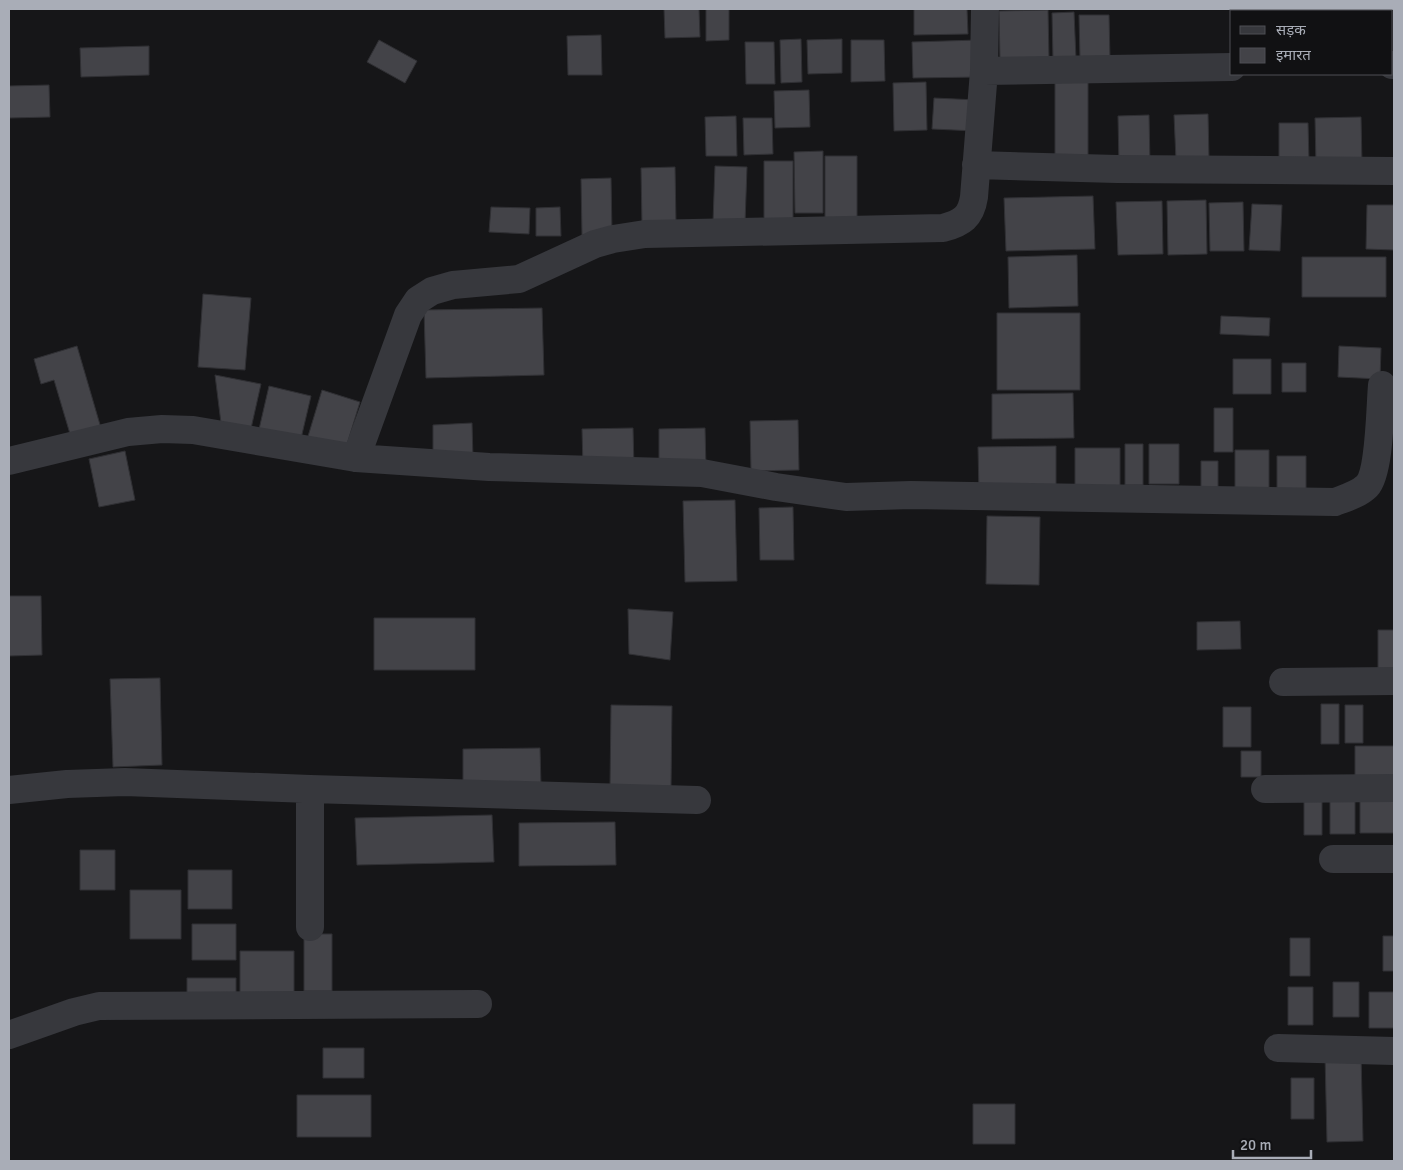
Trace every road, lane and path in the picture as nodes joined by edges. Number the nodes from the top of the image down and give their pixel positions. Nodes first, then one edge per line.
1 (985, 9) edge
2 (1230, 67) edge
3 (984, 71) junction
4 (976, 165) junction
5 (1394, 171) edge
6 (1382, 385) dead end
7 (356, 458) junction
8 (9, 462) edge
9 (1394, 681) edge
10 (1284, 682) dead end
11 (1394, 788) edge
12 (310, 789) junction
13 (1265, 789) dead end
14 (9, 790) edge
15 (697, 800) dead end
16 (1394, 858) edge
17 (1333, 859) dead end
18 (310, 927) dead end
19 (478, 1004) dead end
20 (9, 1035) edge
21 (1278, 1048) dead end
22 (1394, 1051) edge

1 - 3 street
2 - 3 street
3 - 4 street
4 - 5 street
4 - 7 street
6 - 7 street
7 - 8 street
9 - 10 street
11 - 13 street
12 - 14 street
12 - 15 street
12 - 18 street
16 - 17 street
19 - 20 street
21 - 22 street

